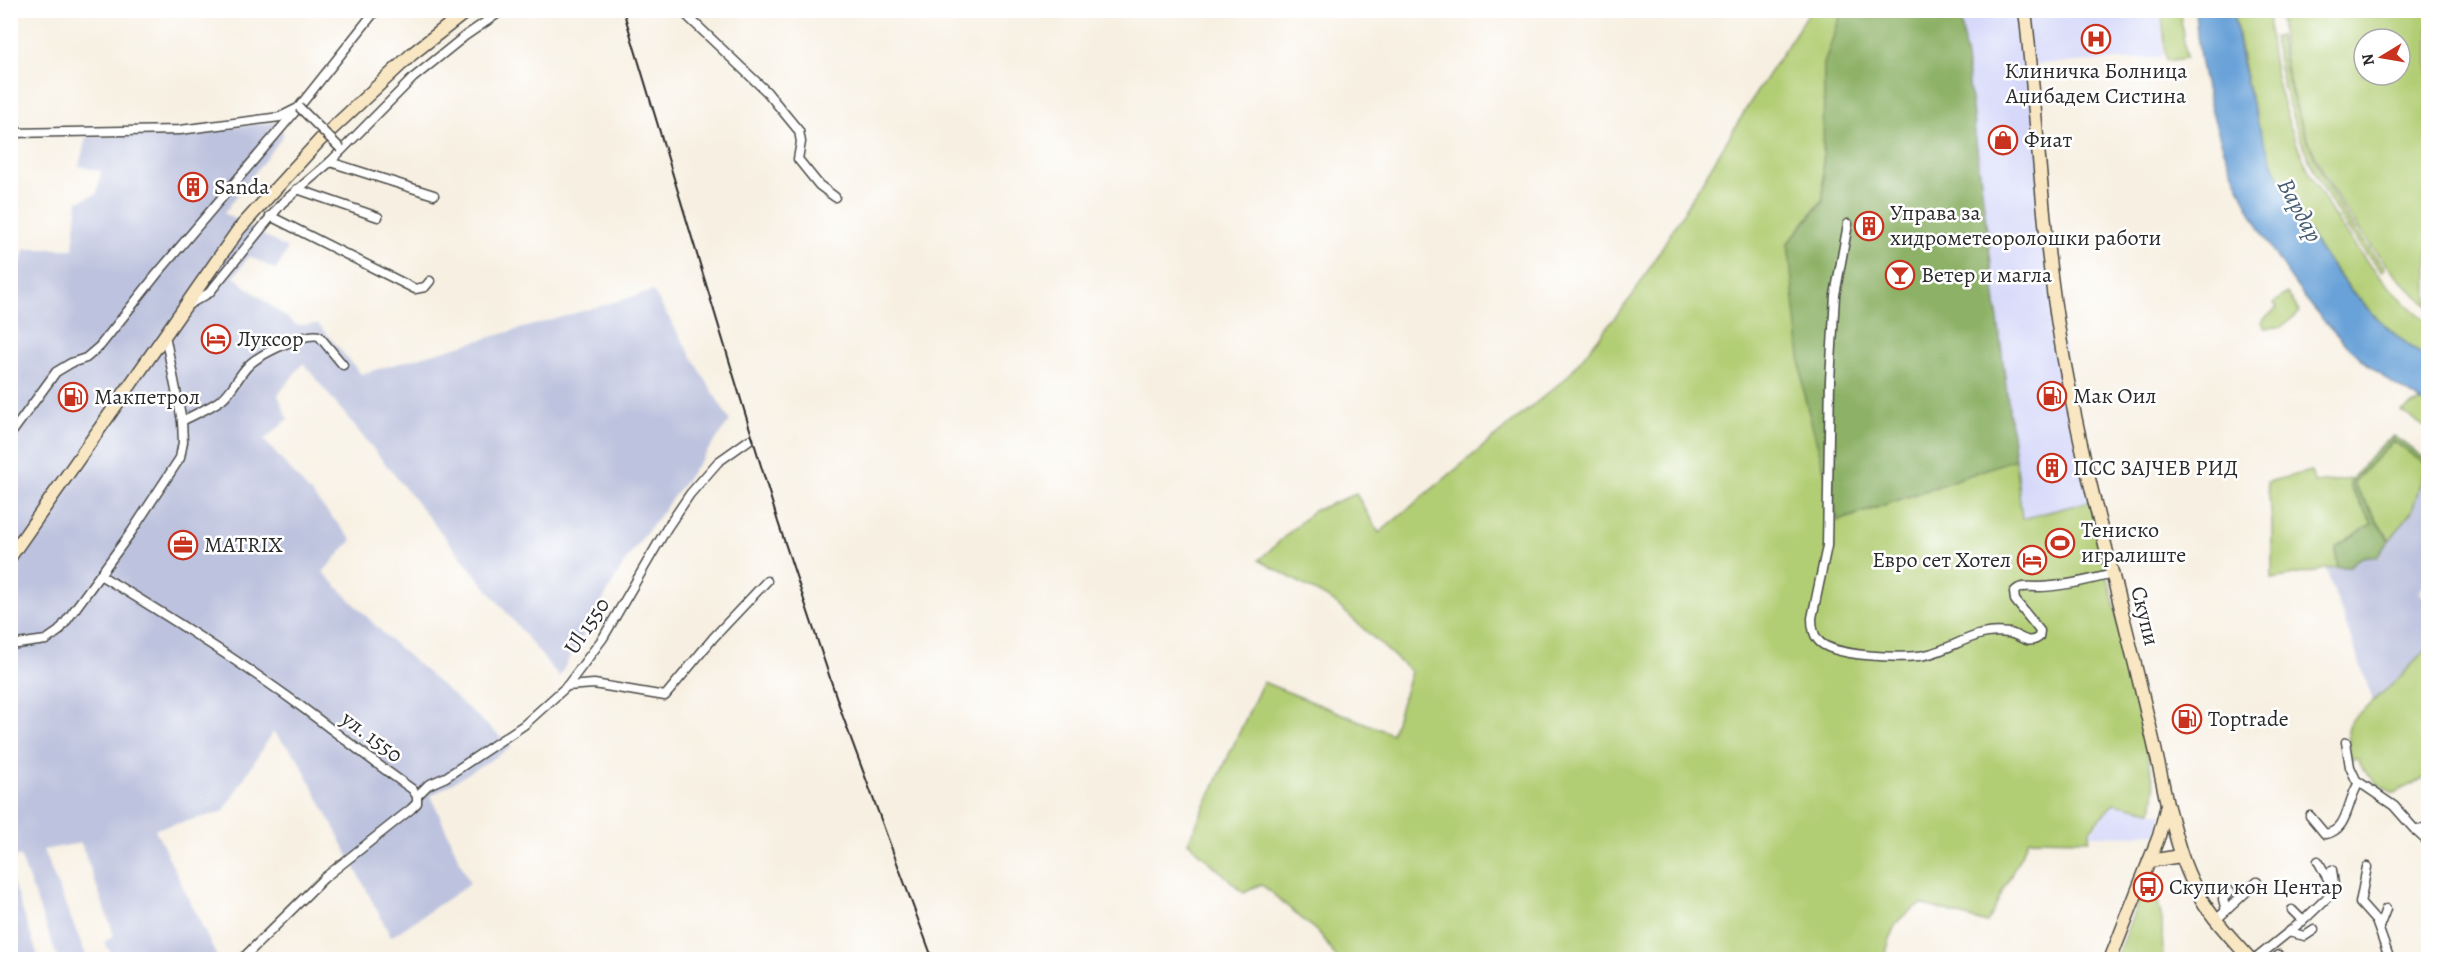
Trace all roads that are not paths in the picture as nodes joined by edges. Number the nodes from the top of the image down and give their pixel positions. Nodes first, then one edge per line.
1 (376, 10) edge
2 (468, 10) edge
3 (502, 10) edge
4 (681, 10) edge
5 (2025, 10) edge
6 (299, 108) junction
7 (10, 133) edge
8 (341, 149) junction
9 (330, 162) junction
10 (297, 189) junction
11 (434, 195) dead end
12 (835, 197) dead end
13 (270, 216) junction
14 (378, 217) dead end
15 (1848, 224) dead end
16 (430, 281) dead end
17 (185, 306) junction
18 (165, 335) junction
19 (343, 365) dead end
20 (182, 422) junction
21 (12, 429) edge
22 (749, 440) dead end
23 (10, 557) edge
24 (2113, 574) junction
25 (100, 575) junction
26 (767, 581) dead end
27 (10, 645) edge
28 (567, 686) junction
29 (2346, 742) dead end
30 (2359, 783) junction
31 (417, 796) junction
32 (2167, 804) junction
33 (2310, 816) dead end
34 (2428, 826) edge
35 (2416, 831) junction
36 (2428, 842) edge
37 (2181, 856) junction
38 (2149, 861) junction
39 (2318, 861) dead end
40 (2367, 867) dead end
41 (2257, 882) dead end
42 (2230, 891) dead end
43 (2386, 909) dead end
44 (2292, 910) dead end
45 (2226, 911) junction
46 (2216, 920) junction
47 (2303, 921) junction
48 (2379, 927) junction
49 (2314, 930) dead end
50 (2288, 932) junction
51 (241, 960) edge
52 (2110, 960) edge
53 (2253, 960) edge
54 (2390, 960) edge

1 - 6 street
2 - 17 street
3 - 8 street
4 - 12 street
5 - 24 street, Скупи
6 - 7 street
6 - 8 street, bridge
6 - 21 street
8 - 9 street
9 - 10 street
9 - 11 street
10 - 13 street
10 - 14 street
13 - 16 street
13 - 17 street
15 - 24 street
17 - 18 street
18 - 20 street
18 - 23 street
19 - 20 street
20 - 25 street
22 - 28 street, Ul 1550
24 - 32 street, Скупи
25 - 27 street
25 - 31 street, ул. 1550
26 - 28 street
28 - 31 street, Ul 1550
29 - 30 street
30 - 33 street
30 - 35 street
31 - 51 street
32 - 37 street, Скупи
32 - 38 street
34 - 35 street
35 - 36 street
37 - 38 street
37 - 46 street, Скупи
38 - 52 street
39 - 47 street
40 - 48 street
41 - 45 street
42 - 45 street
43 - 48 street
44 - 47 street
45 - 46 street
46 - 53 street, Скупи
47 - 50 street
48 - 54 street
49 - 50 street
50 - 53 street

